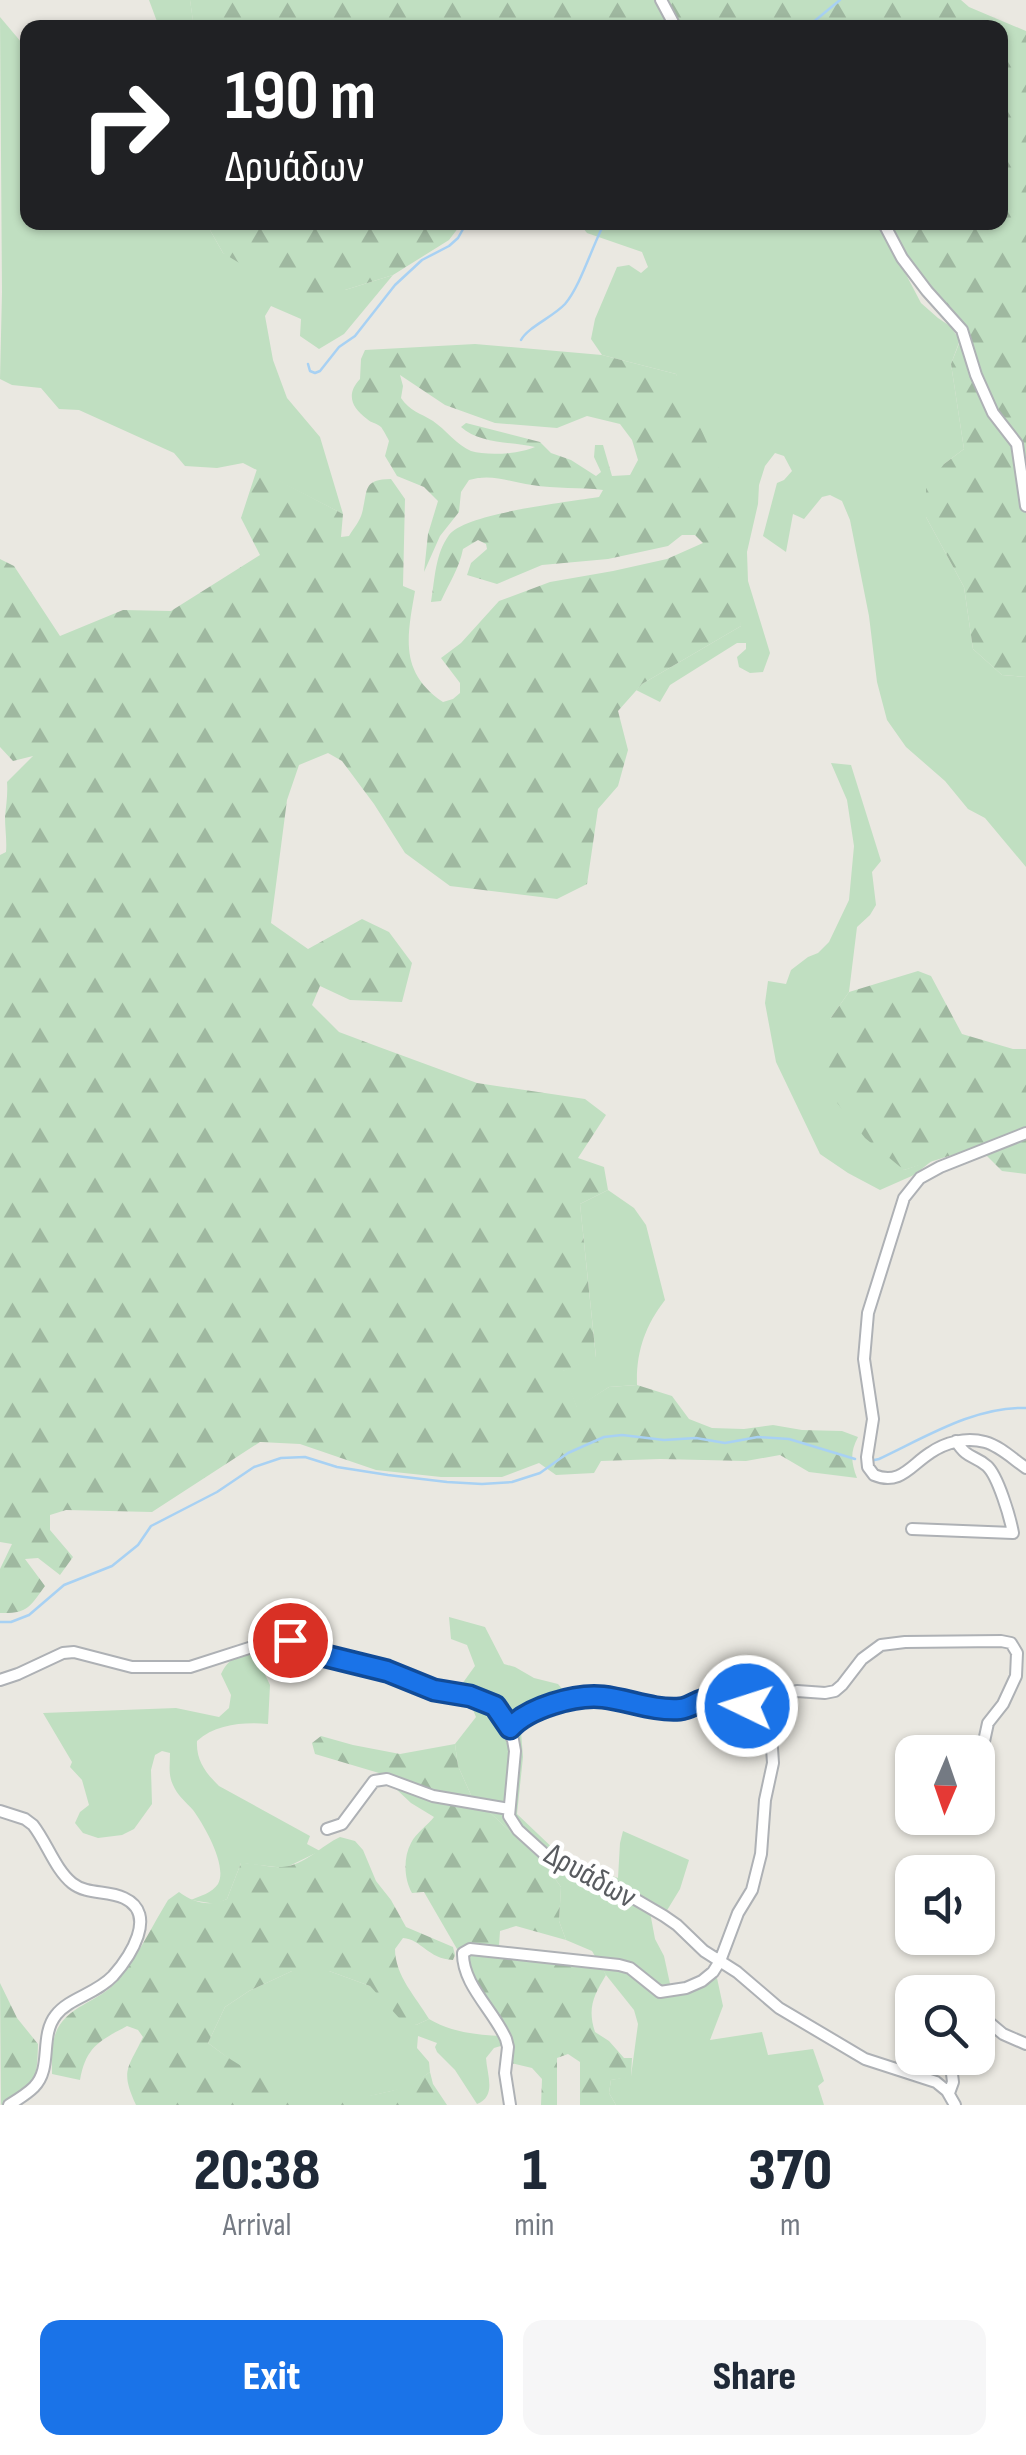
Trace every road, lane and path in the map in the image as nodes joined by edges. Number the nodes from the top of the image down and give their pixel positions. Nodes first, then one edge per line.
1 (888, 230) edge
2 (1026, 506) edge
3 (1026, 1133) edge
4 (956, 1441) junction
5 (1026, 1468) edge
6 (912, 1528) dead end
7 (0, 1680) edge
8 (782, 1696) junction
9 (510, 1728) junction
10 (986, 1735) edge
11 (509, 1809) junction
12 (0, 1811) edge
13 (327, 1829) dead end
14 (720, 1962) junction
15 (995, 2027) edge
16 (1026, 2044) edge
17 (952, 2075) edge
18 (949, 2094) junction
19 (8, 2105) edge
20 (510, 2105) edge
21 (955, 2105) edge

1 - 2 street
3 - 4 street
4 - 5 street
4 - 6 street
7 - 9 street
8 - 9 street
8 - 10 street
8 - 14 street
9 - 11 street
11 - 13 street
11 - 14 street, Δρυάδων
12 - 19 street
14 - 18 street, Δρυάδων
14 - 20 street
15 - 16 street
17 - 18 street
18 - 21 street

